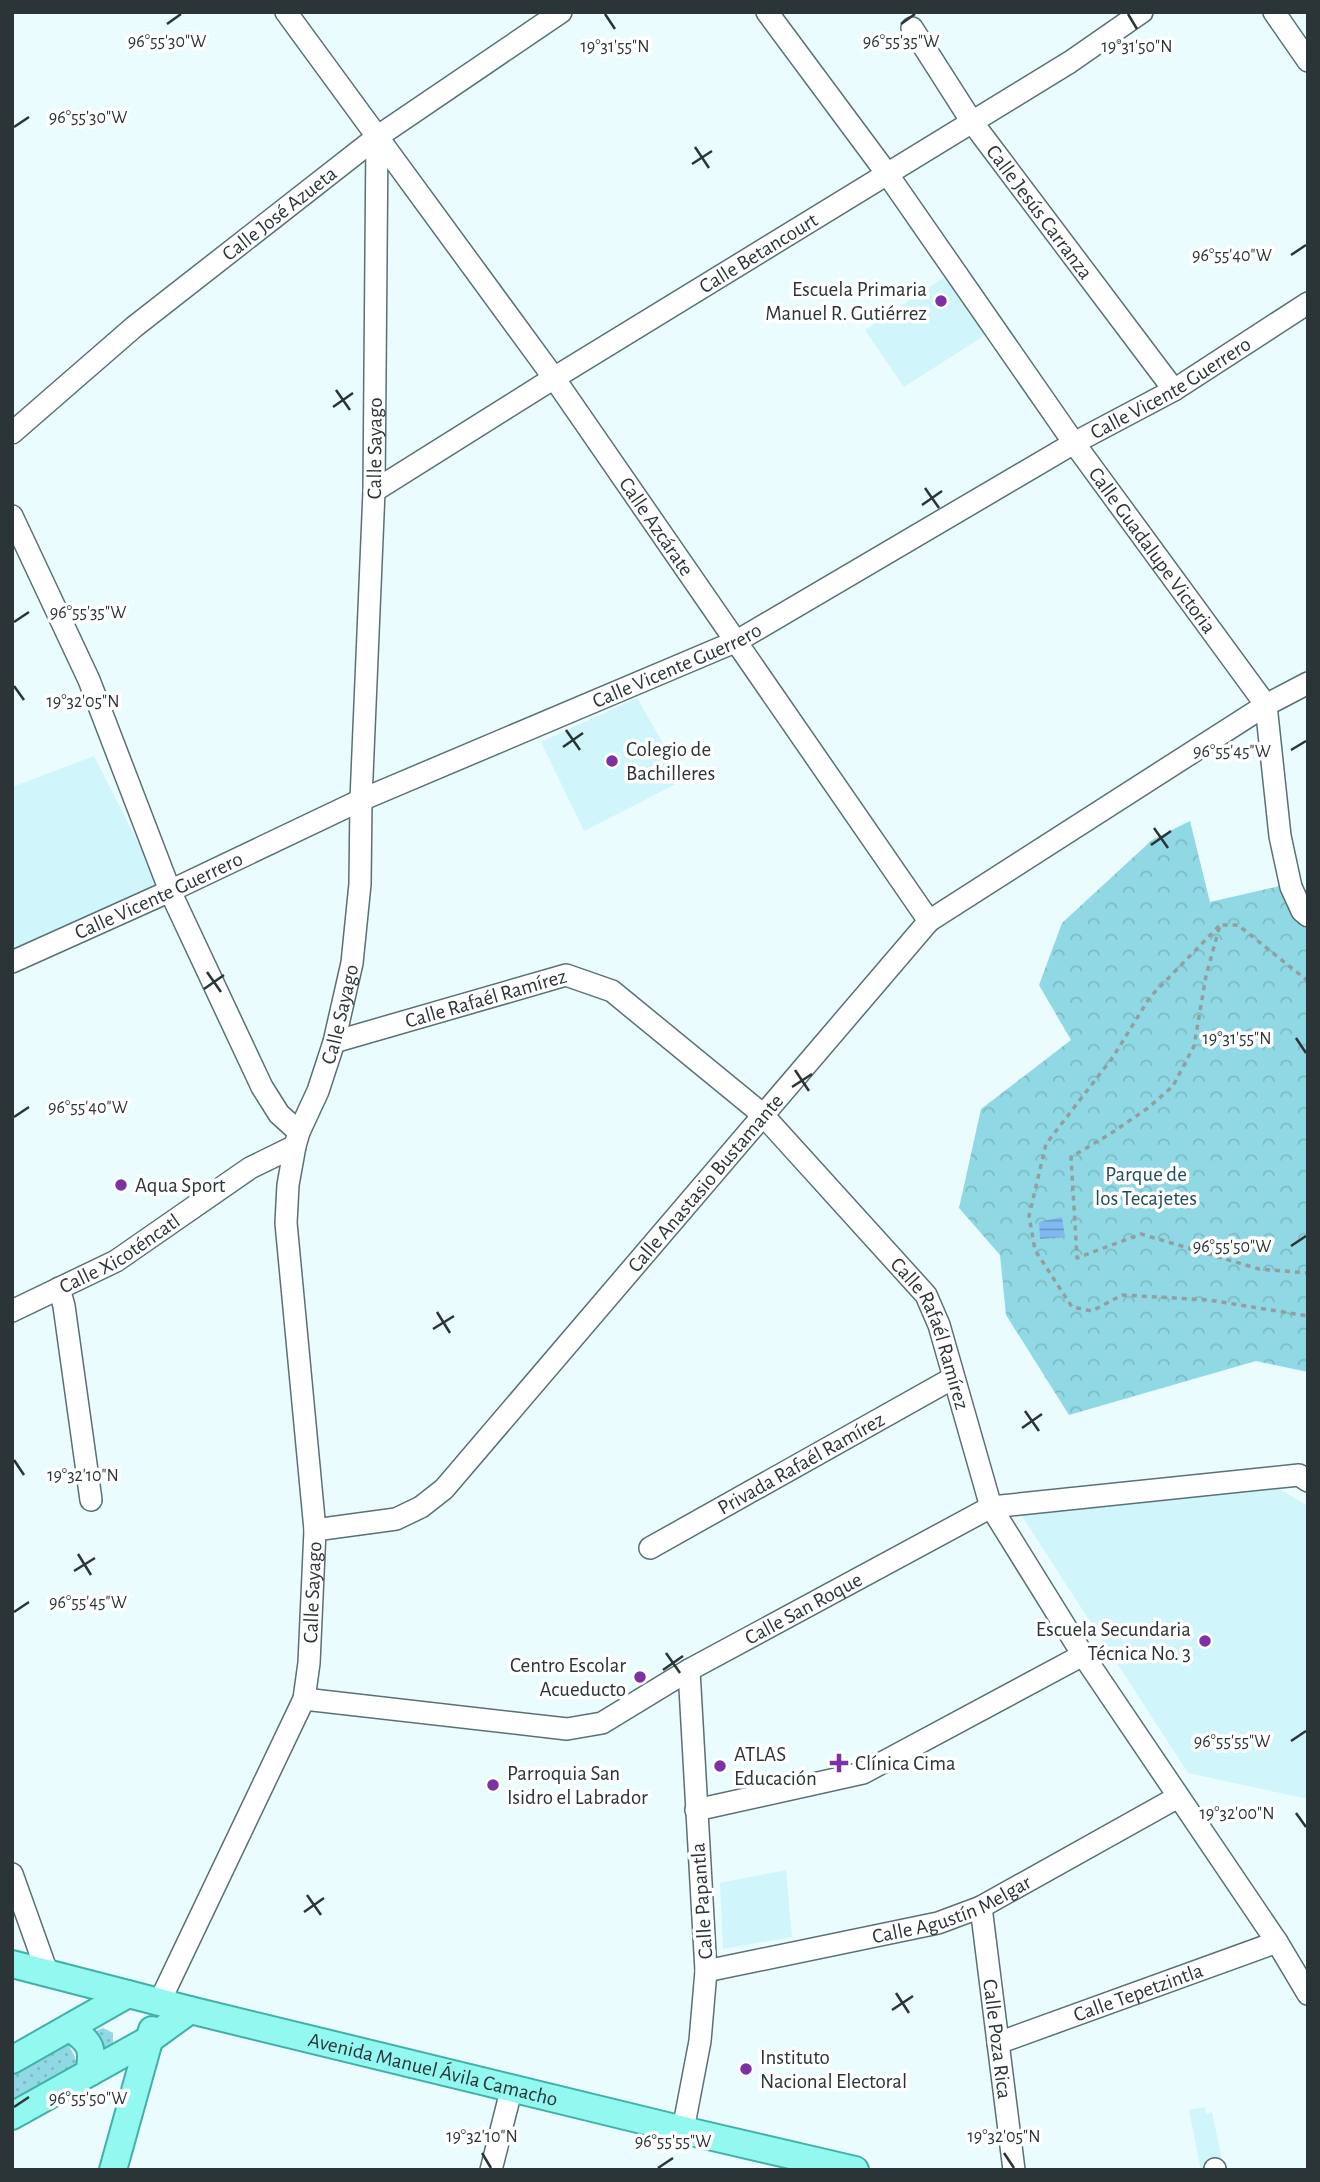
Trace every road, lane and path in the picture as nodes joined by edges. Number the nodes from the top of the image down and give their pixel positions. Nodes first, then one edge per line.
1 (286, 12) edge
2 (561, 12) edge
3 (767, 12) edge
4 (1142, 12) edge
5 (1274, 12) edge
6 (912, 28) dead end
7 (1308, 61) edge
8 (972, 122) junction
9 (377, 137) junction
10 (887, 174) junction
11 (1308, 303) edge
12 (554, 378) junction
13 (1174, 390) junction
14 (12, 433) edge
15 (1074, 443) junction
16 (374, 491) junction
17 (12, 516) edge
18 (737, 641) junction
19 (1308, 683) edge
20 (1266, 705) junction
21 (361, 800) junction
22 (170, 891) junction
23 (1308, 916) edge
24 (929, 921) junction
25 (1220, 925) junction
26 (12, 962) edge
27 (1308, 981) edge
28 (334, 1042) junction
29 (762, 1114) junction
30 (297, 1139) junction
31 (1308, 1273) edge
32 (58, 1288) junction
33 (12, 1311) edge
34 (1308, 1316) edge
35 (953, 1378) junction
36 (1308, 1481) edge
37 (91, 1500) dead end
38 (991, 1507) junction
39 (315, 1530) junction
40 (650, 1548) dead end
41 (1083, 1655) junction
42 (689, 1670) junction
43 (304, 1699) junction
44 (1178, 1797) junction
45 (696, 1810) junction
46 (12, 1874) edge
47 (981, 1907) junction
48 (1277, 1942) junction
49 (12, 1964) edge
50 (706, 1971) junction
51 (47, 1972) junction
52 (128, 1994) junction
53 (1308, 1994) edge
54 (159, 2003) junction
55 (190, 2010) junction
56 (70, 2028) junction
57 (150, 2039) junction
58 (998, 2043) junction
59 (12, 2060) edge
60 (89, 2073) junction
61 (512, 2087) junction
62 (12, 2116) edge
63 (683, 2130) junction
64 (113, 2170) edge
65 (491, 2170) edge
66 (855, 2170) edge
67 (1014, 2170) edge

1 - 9 street
2 - 9 street, Calle José Azueta
3 - 10 street, Calle Guadalupe Victoria
4 - 8 street, Calle Betancourt
5 - 7 street
6 - 8 street, Calle Jesús Carranza
8 - 10 street, Calle Betancourt
8 - 13 street, Calle Jesús Carranza
9 - 12 street, Calle Azcárate
9 - 14 street, Calle José Azueta
9 - 16 street, Calle Sayago
10 - 12 street, Calle Betancourt
10 - 15 street, Calle Guadalupe Victoria
11 - 13 street, Calle Vicente Guerrero
12 - 16 street, Calle Betancourt
12 - 18 street, Calle Azcárate
13 - 15 street, Calle Vicente Guerrero
15 - 18 street, Calle Vicente Guerrero
15 - 20 street, Calle Guadalupe Victoria
16 - 21 street, Calle Sayago
17 - 22 street
18 - 21 street, Calle Vicente Guerrero
18 - 24 street, Calle Azcárate
19 - 20 street, Calle Anastasio Bustamante
20 - 23 street, Calle Guadalupe Victoria
20 - 24 street, Calle Anastasio Bustamante
21 - 22 street, Calle Vicente Guerrero
21 - 28 street, Calle Sayago
22 - 26 street, Calle Vicente Guerrero
22 - 30 street
24 - 29 street, Calle Anastasio Bustamante
25 - 27 path
25 - 31 path
25 - 34 path
28 - 29 street, Calle Rafaél Ramírez
28 - 30 street, Calle Sayago
29 - 35 street, Calle Rafaél Ramírez
29 - 39 street, Calle Anastasio Bustamante
30 - 32 street, Calle Xicoténcatl
30 - 39 street, Calle Sayago
32 - 33 street, Calle Xicoténcatl
32 - 37 street
35 - 38 street, Calle Rafaél Ramírez
35 - 40 street, Privada Rafaél Ramírez
36 - 38 street, Calle San Roque
38 - 41 street, Calle Rafaél Ramírez
38 - 42 street, Calle San Roque
39 - 43 street, Calle Sayago
41 - 44 street, Calle Rafaél Ramírez
41 - 45 street
42 - 43 street, Calle San Roque
42 - 45 street, Calle Papantla
43 - 54 street, Calle Sayago
44 - 47 street, Calle Agustín Melgar
44 - 48 street, Calle Rafaél Ramírez
45 - 50 street, Calle Papantla
46 - 51 street
47 - 50 street, Calle Agustín Melgar
47 - 58 street, Calle Poza Rica
48 - 53 street, Calle Rafaél Ramírez
48 - 58 street, Calle Tepetzintla
49 - 51 main road, Avenida Manuel Ávila Camacho
50 - 63 street, Calle Papantla
51 - 52 main road, Avenida Manuel Ávila Camacho
52 - 54 main road, Avenida Manuel Ávila Camacho
52 - 56 main road
54 - 55 main road, Avenida Manuel Ávila Camacho
54 - 57 main road
55 - 57 main road
55 - 61 main road, Avenida Manuel Ávila Camacho
56 - 59 main road
56 - 60 main road
57 - 60 main road
57 - 64 main road
58 - 67 street, Calle Poza Rica
60 - 62 main road
61 - 63 main road, Avenida Manuel Ávila Camacho
61 - 65 street
63 - 66 main road, Avenida Manuel Ávila Camacho

